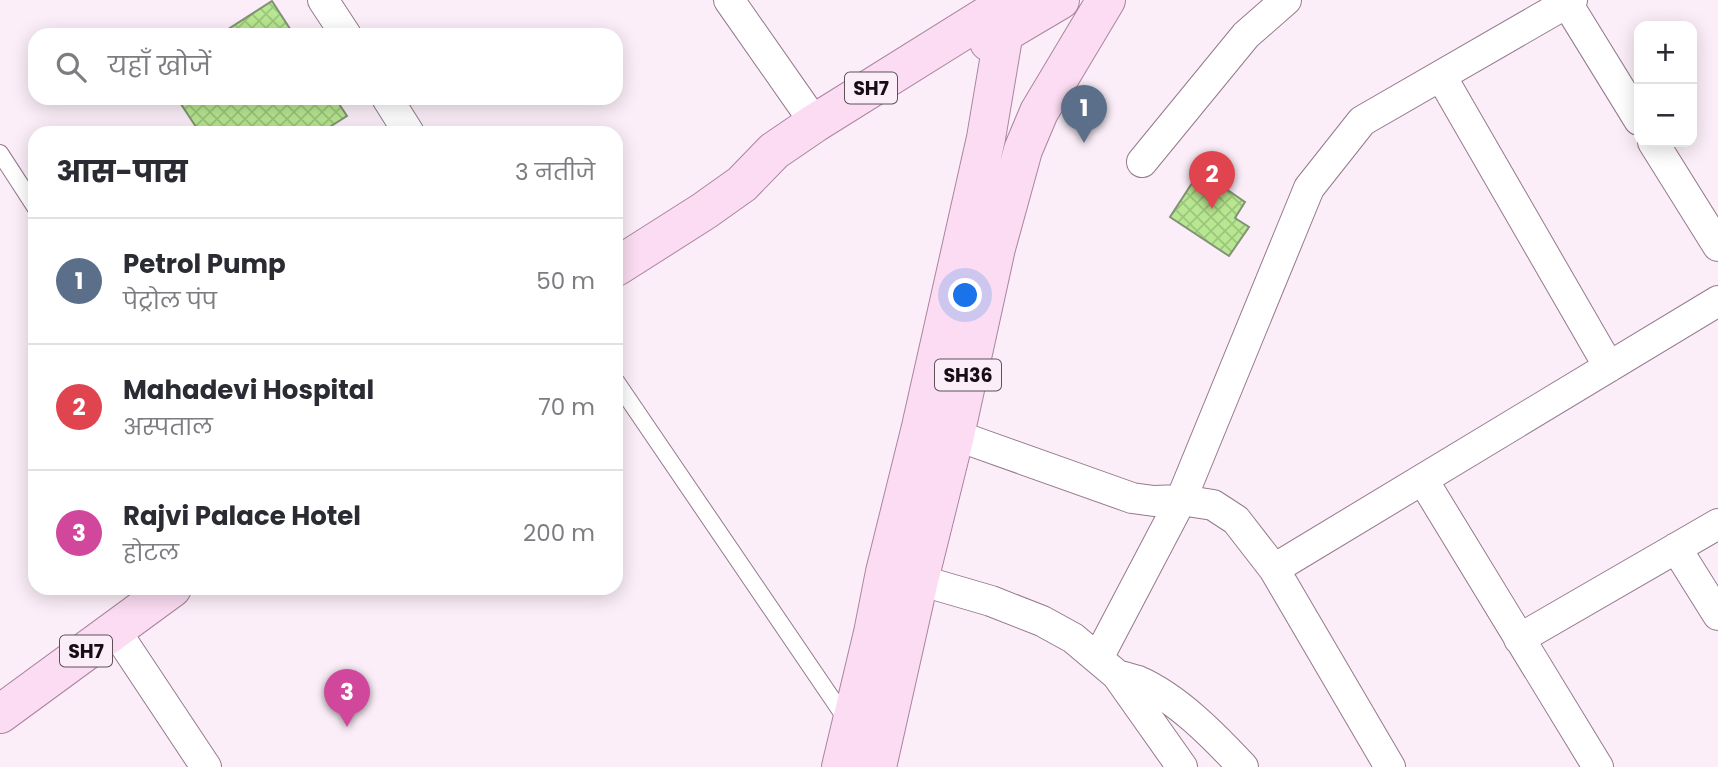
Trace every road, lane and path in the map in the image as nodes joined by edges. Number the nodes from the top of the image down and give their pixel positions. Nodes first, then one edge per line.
1 (323, 0) edge
2 (729, 0) edge
3 (1060, 0) edge
4 (1106, 0) edge
5 (1286, 0) edge
6 (1570, 2) edge
7 (1008, 11) edge
8 (341, 28) edge
9 (1441, 76) junction
10 (392, 105) edge
11 (1634, 111) edge
12 (815, 123) junction
13 (405, 126) edge
14 (1656, 147) edge
15 (0, 153) edge
16 (1142, 162) dead end
17 (742, 184) junction
18 (28, 196) edge
19 (1718, 246) edge
20 (623, 263) edge
21 (1718, 301) edge
22 (1609, 367) junction
23 (623, 391) edge
24 (938, 431) junction
25 (1423, 480) junction
26 (1181, 500) junction
27 (1718, 524) edge
28 (1676, 548) junction
29 (1274, 569) junction
30 (919, 580) junction
31 (162, 595) edge
32 (1718, 615) edge
33 (115, 630) junction
34 (1519, 639) junction
35 (1107, 667) junction
36 (0, 714) edge
37 (851, 727) junction
38 (206, 767) edge
39 (841, 767) edge
40 (877, 767) edge
41 (1182, 767) edge
42 (1242, 767) edge
43 (1390, 767) edge
44 (1598, 767) edge

1 - 8 street
2 - 12 street
3 - 7 main road
4 - 24 main road, SH36
5 - 16 street
6 - 9 street
6 - 11 street
7 - 12 main road, SH7
7 - 17 main road, SH7
7 - 24 main road, SH36
9 - 22 street
9 - 26 street
10 - 13 street
12 - 17 main road, SH7
14 - 19 street
15 - 18 lane
17 - 20 main road, SH7
21 - 22 street
22 - 25 street
23 - 37 lane
24 - 26 street
24 - 30 main road, SH36
24 - 37 main road, SH36
25 - 29 street
25 - 34 street
26 - 29 street
26 - 35 street
27 - 28 street
28 - 32 street
28 - 34 street
29 - 43 street
30 - 35 street
30 - 40 main road, SH36
31 - 33 main road, SH7
33 - 36 main road, SH7
33 - 38 street
34 - 44 street
35 - 41 street
35 - 42 street
37 - 39 main road, SH36

